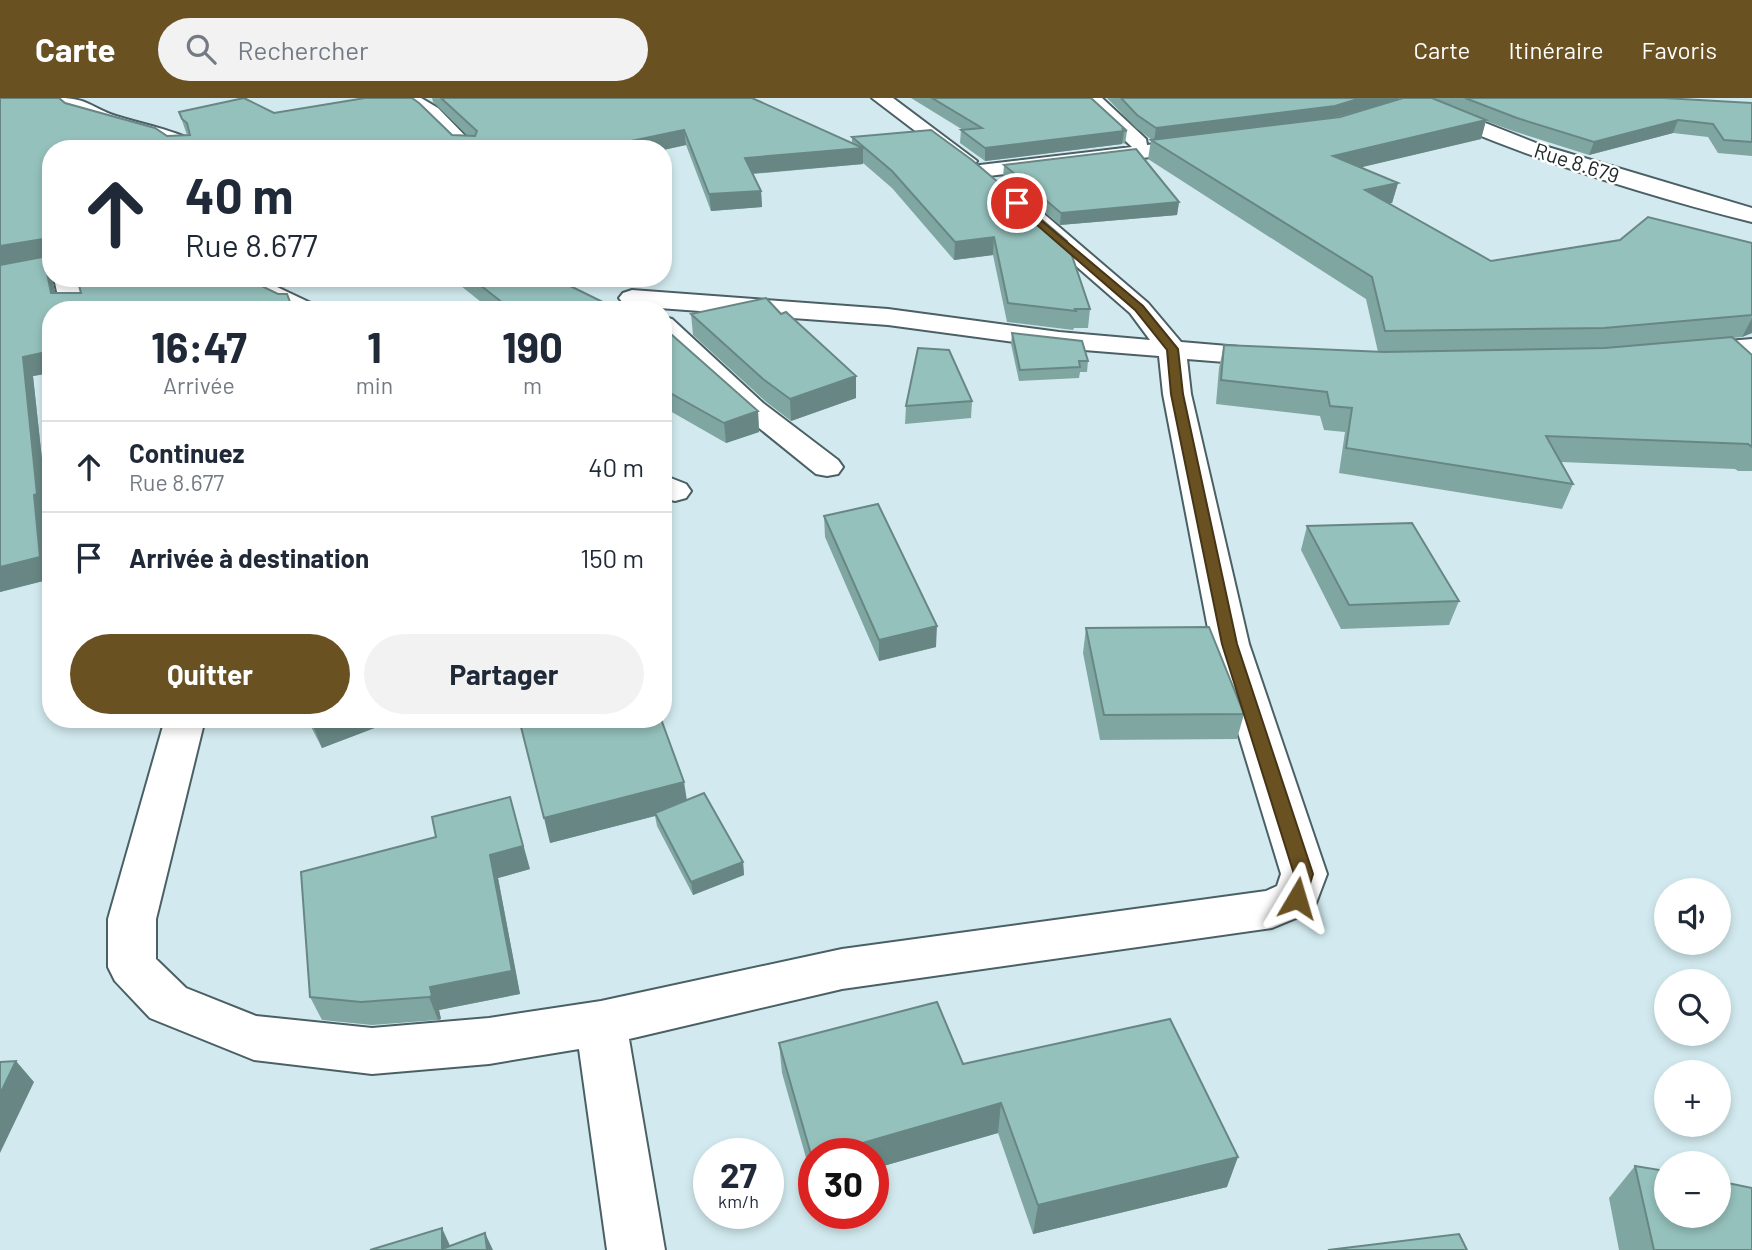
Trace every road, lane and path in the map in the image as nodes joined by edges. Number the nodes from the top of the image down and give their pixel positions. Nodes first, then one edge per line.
1 (69, 98) edge
2 (408, 98) edge
3 (881, 98) edge
4 (1089, 98) edge
5 (120, 100) dead end
6 (1405, 103) edge
7 (99, 116) junction
8 (178, 140) edge
9 (459, 140) edge
10 (1218, 143) edge
11 (1152, 152) junction
12 (980, 172) junction
13 (1752, 215) edge
14 (257, 287) edge
15 (621, 287) edge
16 (287, 301) edge
17 (636, 301) edge
18 (672, 306) edge
19 (672, 333) edge
20 (1752, 347) edge
21 (1172, 349) junction
22 (1660, 355) edge
23 (1306, 360) edge
24 (827, 467) dead end
25 (183, 728) edge
26 (601, 1023) junction
27 (636, 1250) edge

1 - 7 street
2 - 9 street
3 - 12 street
4 - 11 street
5 - 7 street
6 - 13 street, Rue 8.679
7 - 8 street
10 - 11 street
11 - 12 street
12 - 21 street
14 - 16 street
15 - 17 street
18 - 21 street
19 - 24 street
20 - 22 street
21 - 23 street
21 - 26 street
25 - 26 street
26 - 27 street

